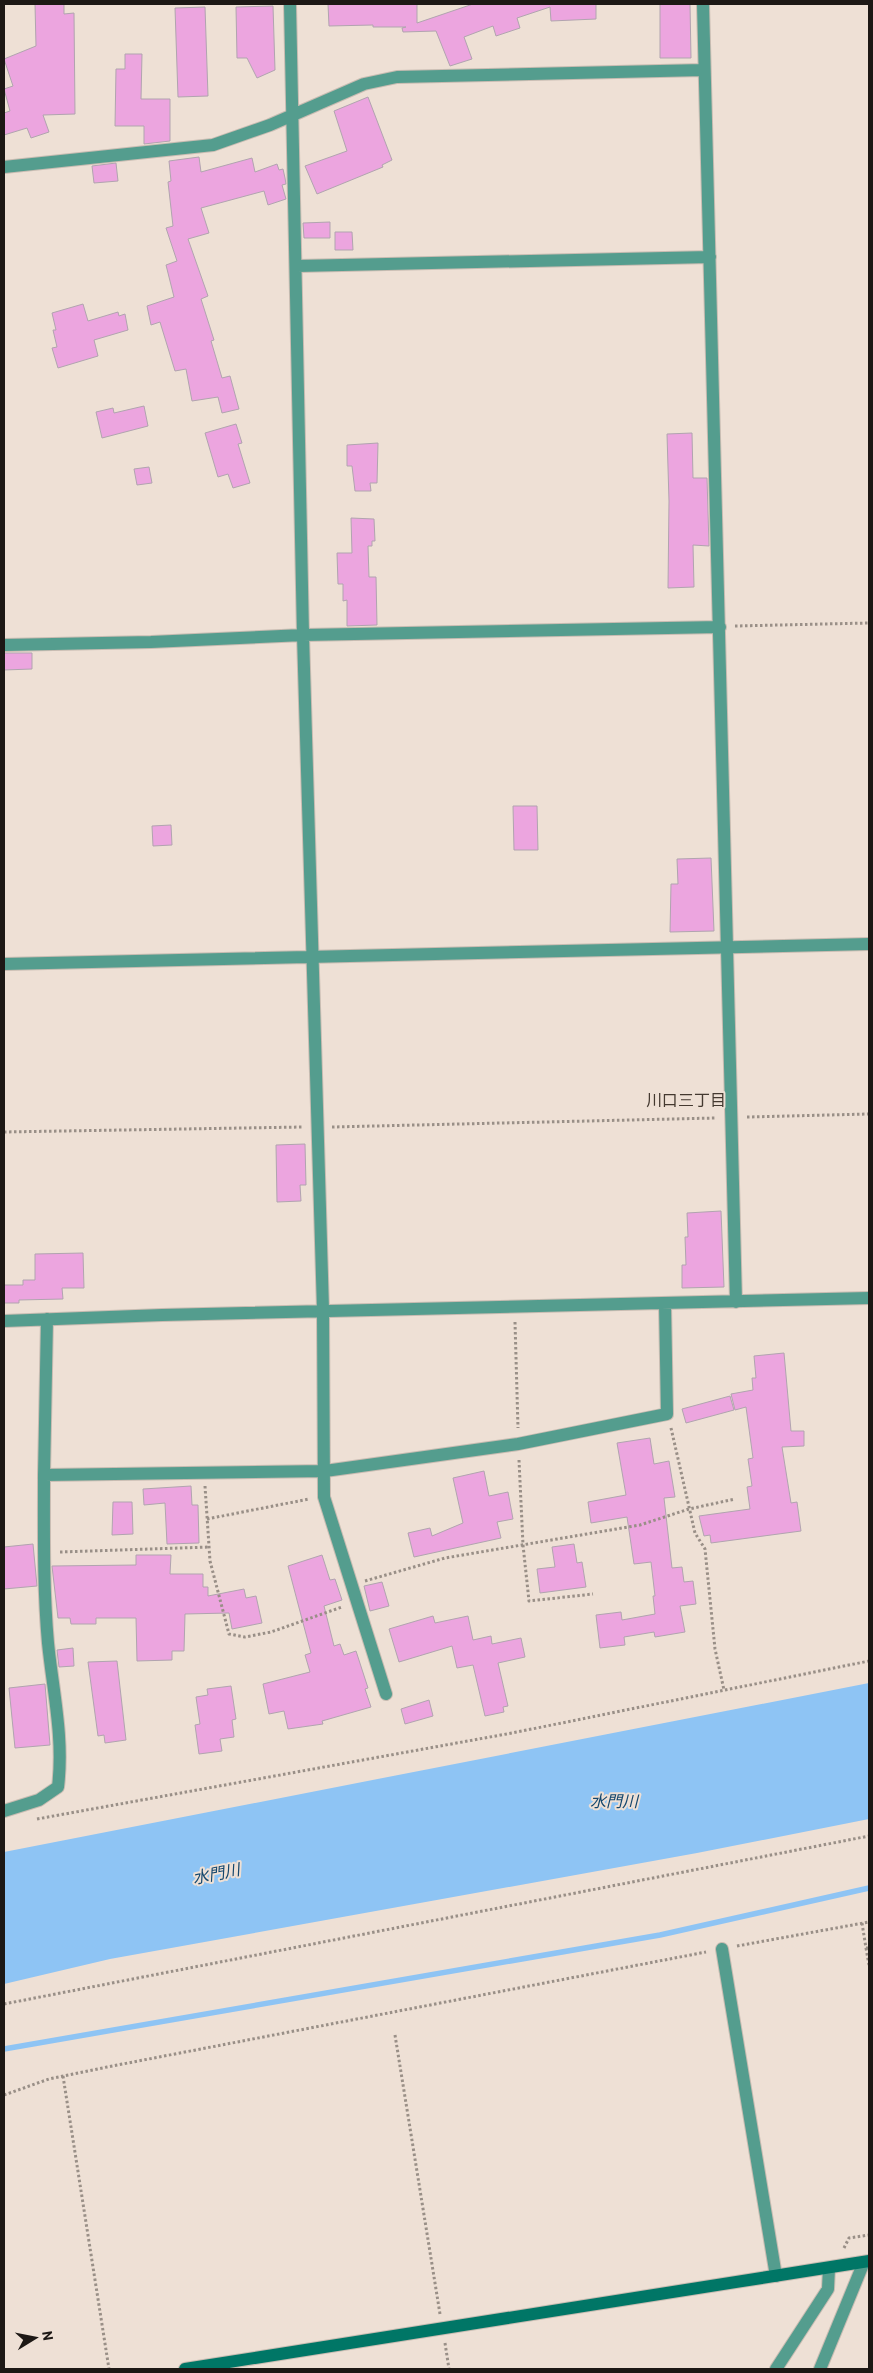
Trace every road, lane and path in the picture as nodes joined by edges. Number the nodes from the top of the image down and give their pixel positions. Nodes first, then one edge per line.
1 (290, 4) edge
2 (703, 4) edge
3 (704, 70) junction
4 (293, 114) junction
5 (4, 167) edge
6 (710, 257) junction
7 (296, 266) junction
8 (869, 623) edge
9 (720, 627) junction
10 (304, 636) junction
11 (4, 645) edge
12 (869, 944) edge
13 (727, 947) junction
14 (313, 959) junction
15 (4, 964) edge
16 (869, 1114) edge
17 (731, 1118) junction
18 (317, 1127) junction
19 (4, 1132) edge
20 (869, 1298) edge
21 (736, 1302) junction
22 (664, 1304) junction
23 (517, 1307) junction
24 (323, 1310) junction
25 (47, 1319) junction
26 (4, 1321) edge
27 (667, 1414) junction
28 (518, 1444) junction
29 (325, 1471) junction
30 (204, 1473) junction
31 (44, 1475) junction
32 (324, 1497) junction
33 (735, 1499) dead end
34 (689, 1510) junction
35 (207, 1519) junction
36 (523, 1545) junction
37 (209, 1547) junction
38 (44, 1553) junction
39 (351, 1585) junction
40 (593, 1594) dead end
41 (357, 1602) junction
42 (869, 1660) edge
43 (724, 1690) junction
44 (386, 1694) dead end
45 (4, 1811) edge
46 (28, 1819) dead end
47 (869, 1836) edge
48 (869, 1922) edge
49 (862, 1923) junction
50 (722, 1948) junction
51 (868, 1948) edge
52 (869, 1966) edge
53 (4, 2004) edge
54 (395, 2035) dead end
55 (63, 2076) junction
56 (4, 2095) edge
57 (869, 2234) edge
58 (867, 2262) edge
59 (835, 2267) junction
60 (776, 2276) junction
61 (443, 2330) junction
62 (109, 2369) edge
63 (185, 2369) edge
64 (449, 2369) edge
65 (776, 2369) edge
66 (820, 2369) edge

1 - 4 street
2 - 3 street
3 - 4 street
3 - 6 street
4 - 5 street
4 - 7 street
6 - 7 street
6 - 9 street
7 - 10 street
8 - 9 path
9 - 10 street
9 - 13 street
10 - 11 street
10 - 14 street
12 - 13 street
13 - 14 street
13 - 17 street
14 - 15 street
14 - 18 street
16 - 17 path
17 - 18 path
17 - 21 street
18 - 19 path
18 - 24 street
20 - 21 street
21 - 22 street
22 - 23 street
22 - 27 street
23 - 24 street
23 - 28 path
24 - 25 street
24 - 29 street
25 - 26 street
25 - 31 street
27 - 28 street
27 - 34 path
28 - 29 street
28 - 36 path
29 - 30 street
29 - 32 street
30 - 31 street
30 - 35 path
31 - 38 street
32 - 35 path
32 - 39 street
33 - 34 path
34 - 36 path
34 - 43 path
35 - 37 path
36 - 39 path
36 - 40 path
37 - 38 path
37 - 41 path
38 - 45 street
39 - 41 street
41 - 44 street
42 - 43 path
43 - 46 path
47 - 53 path
48 - 49 path
49 - 50 path
49 - 51 path
50 - 55 path
50 - 60 street
51 - 52 path
54 - 61 path
55 - 56 path
55 - 62 path
57 - 59 path
58 - 59 street
58 - 66 street
59 - 60 street
59 - 65 street
60 - 61 street
61 - 63 street
61 - 64 path

